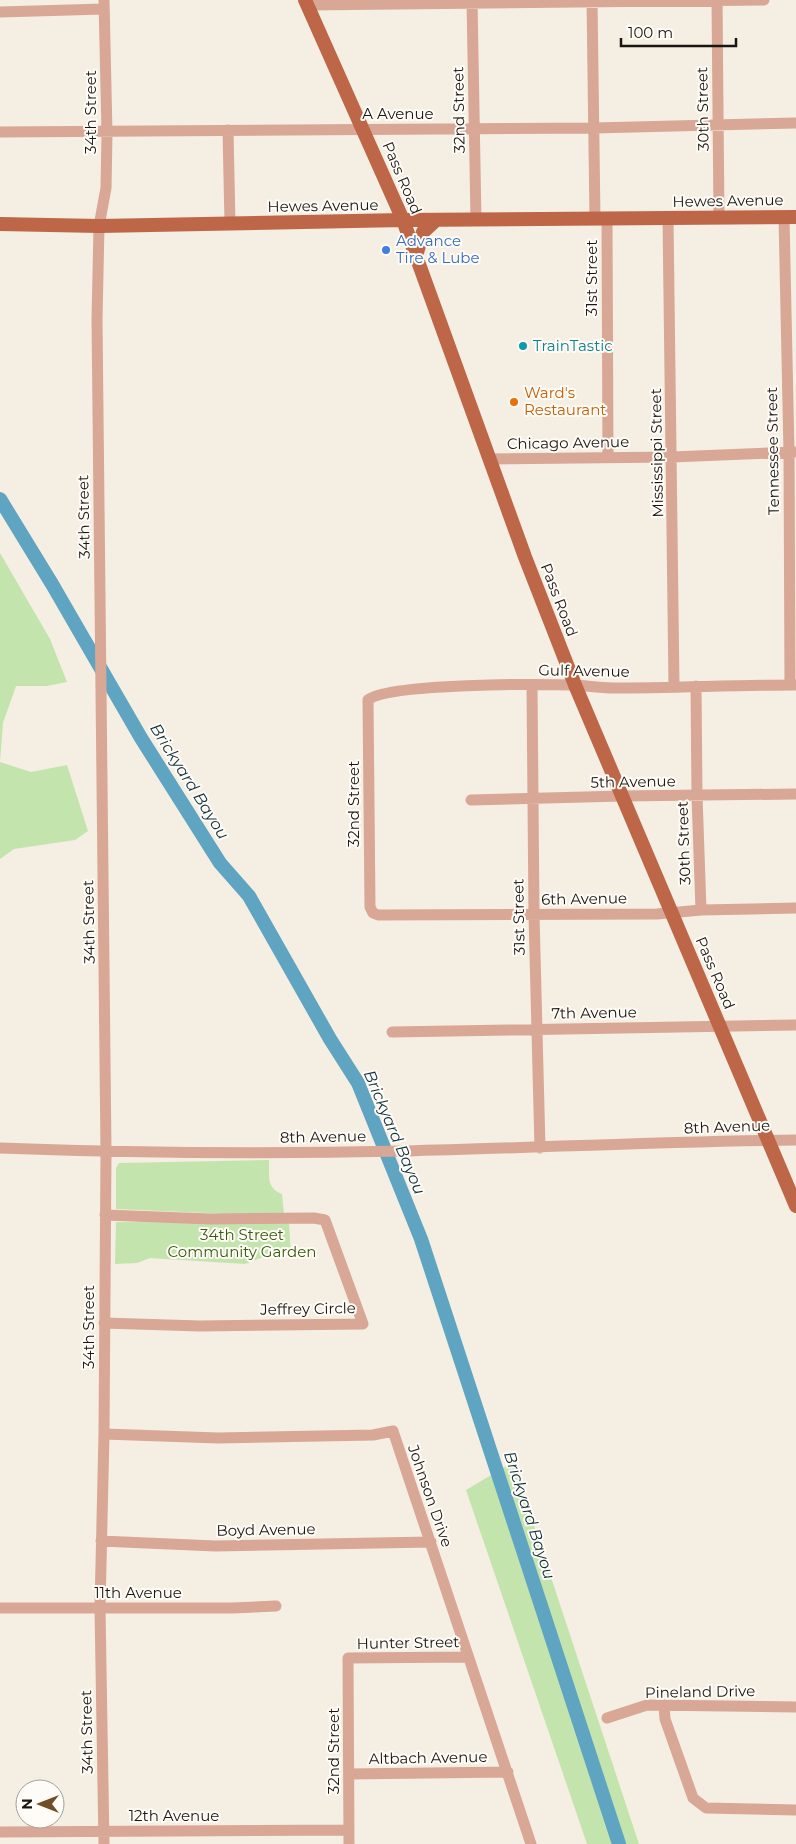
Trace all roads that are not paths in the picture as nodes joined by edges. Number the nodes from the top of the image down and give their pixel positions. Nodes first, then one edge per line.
1 (717, 0) edge
2 (764, 0) edge
3 (592, 1) edge
4 (306, 2) edge
5 (472, 2) edge
6 (104, 4) edge
7 (0, 12) edge
8 (796, 123) edge
9 (719, 125) junction
10 (594, 128) junction
11 (364, 129) junction
12 (474, 129) junction
13 (228, 130) junction
14 (0, 132) edge
15 (107, 132) junction
16 (790, 217) edge
17 (668, 218) junction
18 (718, 218) junction
19 (601, 219) junction
20 (403, 220) junction
21 (436, 220) junction
22 (476, 220) junction
23 (0, 224) edge
24 (230, 224) junction
25 (99, 226) junction
26 (416, 256) junction
27 (793, 452) edge
28 (608, 457) junction
29 (672, 457) junction
30 (490, 459) junction
31 (532, 685) junction
32 (575, 685) junction
33 (793, 685) edge
34 (674, 686) junction
35 (696, 686) junction
36 (373, 696) joint
37 (796, 794) edge
38 (623, 796) junction
39 (697, 796) junction
40 (533, 799) junction
41 (471, 800) dead end
42 (796, 908) edge
43 (701, 910) junction
44 (672, 912) junction
45 (373, 913) joint
46 (534, 915) junction
47 (796, 1025) edge
48 (720, 1026) junction
49 (537, 1029) junction
50 (392, 1032) dead end
51 (796, 1140) edge
52 (768, 1141) junction
53 (0, 1148) edge
54 (540, 1148) junction
55 (106, 1152) junction
56 (796, 1206) edge
57 (105, 1215) junction
58 (104, 1323) junction
59 (104, 1434) junction
60 (101, 1541) junction
61 (430, 1542) junction
62 (276, 1606) dead end
63 (0, 1608) edge
64 (100, 1608) junction
65 (468, 1657) junction
66 (348, 1658) joint
67 (664, 1705) junction
68 (796, 1707) edge
69 (607, 1718) dead end
70 (508, 1772) junction
71 (349, 1774) junction
72 (796, 1810) edge
73 (349, 1830) junction
74 (0, 1832) edge
75 (104, 1832) junction
76 (104, 1844) edge
77 (349, 1844) edge
78 (531, 1844) edge

1 - 2 street
1 - 3 street
1 - 9 street, 30th Street
3 - 5 street
3 - 10 street, 31st Street
4 - 5 street
4 - 11 main road, Pass Road
5 - 12 street, 32nd Street
6 - 7 street
6 - 15 street, 34th Street
8 - 9 street, A Avenue
9 - 10 street, A Avenue
9 - 18 street, 30th Street
10 - 12 street, A Avenue
10 - 19 street, 31st Street
11 - 12 street, A Avenue
11 - 13 street, A Avenue
11 - 20 main road, Pass Road
12 - 22 street, 32nd Street
13 - 15 street, A Avenue
13 - 24 street
14 - 15 street, A Avenue
15 - 25 street, 34th Street
16 - 18 main road, Hewes Avenue
16 - 27 street, Tennessee Street
17 - 18 main road, Hewes Avenue
17 - 19 main road, Hewes Avenue
17 - 29 street, Mississippi Street
19 - 22 main road, Hewes Avenue
19 - 28 street, 31st Street
20 - 21 main road, Hewes Avenue
20 - 24 main road, Hewes Avenue
20 - 26 main road, Pass Road
21 - 22 main road, Hewes Avenue
21 - 26 main road
23 - 25 main road, Hewes Avenue
24 - 25 main road, Hewes Avenue
25 - 55 street, 34th Street
26 - 30 main road, Pass Road
27 - 29 street, Chicago Avenue
27 - 33 street, Tennessee Street
28 - 29 street, Chicago Avenue
28 - 30 street, Chicago Avenue
29 - 34 street, Mississippi Street
30 - 32 main road, Pass Road
31 - 32 street, Gulf Avenue
31 - 36 street, Gulf Avenue
31 - 40 street, 31st Street
32 - 34 street, Gulf Avenue
32 - 38 main road, Pass Road
33 - 35 street, Gulf Avenue
34 - 35 street, Gulf Avenue
35 - 39 street, 30th Street
36 - 45 street, 32nd Street
37 - 39 street, 5th Avenue
38 - 39 street, 5th Avenue
38 - 40 street, 5th Avenue
38 - 44 main road, Pass Road
39 - 43 street, 30th Street
40 - 41 street, 5th Avenue
40 - 46 street, 31st Street
42 - 43 street, 6th Avenue
43 - 44 street, 6th Avenue
44 - 46 street, 6th Avenue
44 - 48 main road, Pass Road
45 - 46 street, 6th Avenue
46 - 49 street, 31st Street
47 - 48 street, 7th Avenue
48 - 49 street, 7th Avenue
48 - 52 main road, Pass Road
49 - 50 street, 7th Avenue
49 - 54 street, 31st Street
51 - 52 street, 8th Avenue
52 - 54 street, 8th Avenue
52 - 56 main road, Pass Road
53 - 55 street, 8th Avenue
54 - 55 street, 8th Avenue
55 - 57 street, 34th Street
57 - 58 street, 34th Street
57 - 58 street, Jeffrey Circle
58 - 59 street, 34th Street
59 - 60 street, 34th Street
59 - 61 street, Johnson Drive
60 - 61 street, Boyd Avenue
60 - 64 street, 34th Street
61 - 65 street, Johnson Drive
62 - 64 street, 11th Avenue
63 - 64 street, 11th Avenue
64 - 75 street, 34th Street
65 - 66 street, Hunter Street
65 - 70 street, Johnson Drive
66 - 71 street, 32nd Street
67 - 68 street, Pineland Drive
67 - 69 street, Pineland Drive
67 - 72 street
70 - 71 street, Altbach Avenue
70 - 78 street, Johnson Drive
71 - 73 street, 32nd Street
73 - 75 street, 12th Avenue
73 - 77 street, 32nd Street
74 - 75 street, 12th Avenue
75 - 76 street, 34th Street

